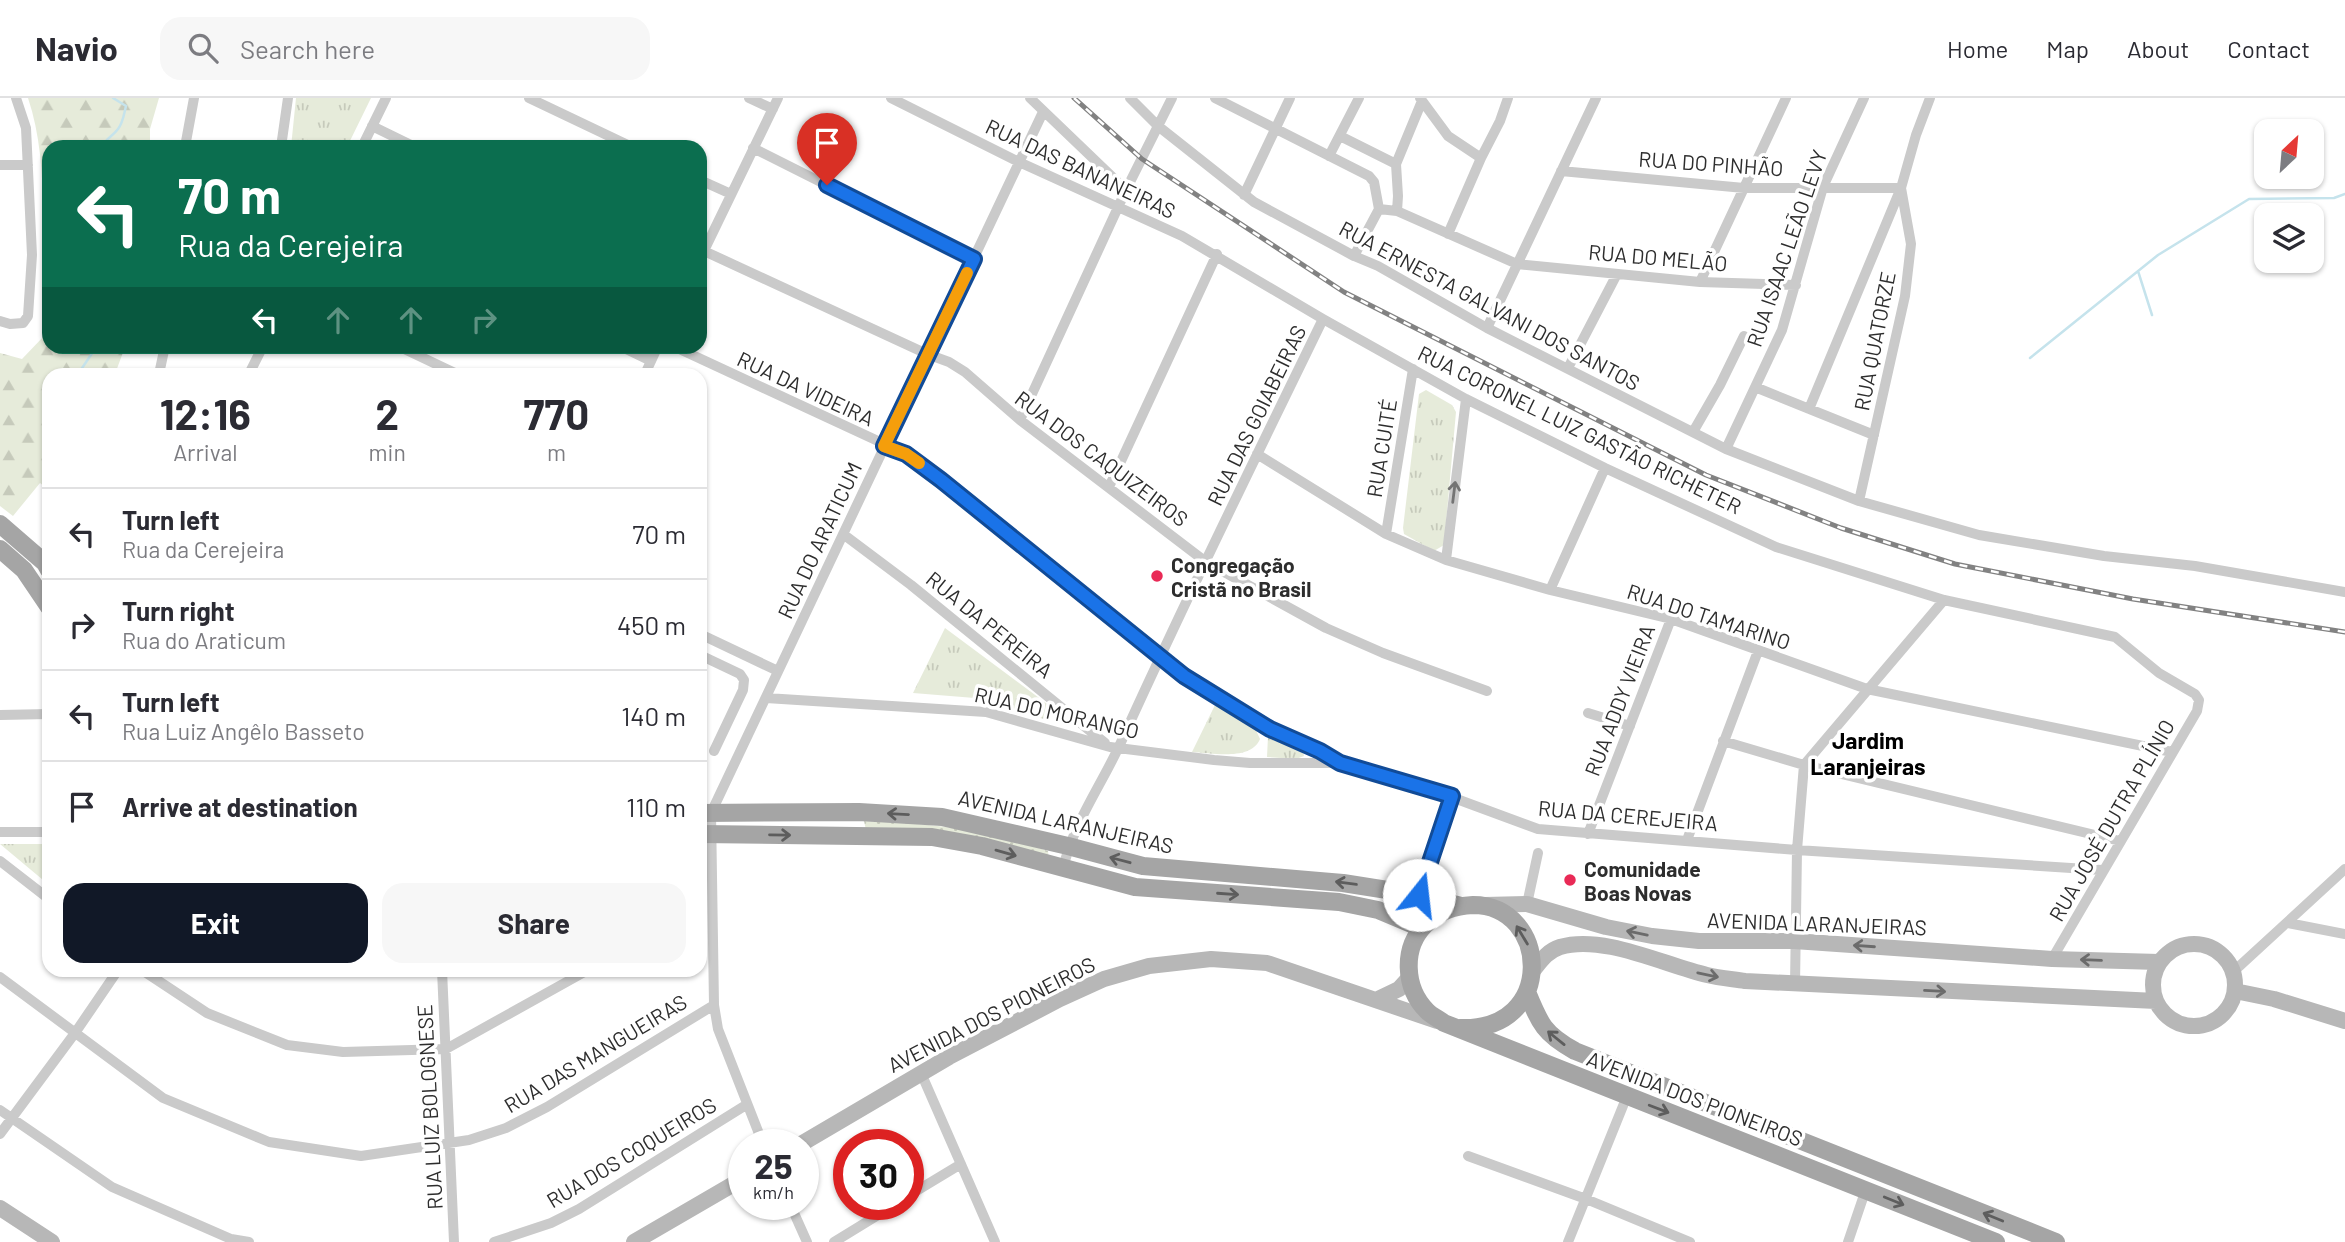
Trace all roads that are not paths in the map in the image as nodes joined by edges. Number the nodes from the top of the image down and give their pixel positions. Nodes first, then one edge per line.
1 (16, 98) edge
2 (194, 98) edge
3 (288, 98) edge
4 (386, 98) edge
5 (529, 98) edge
6 (749, 98) edge
7 (778, 98) edge
8 (891, 98) edge
9 (1030, 98) edge
10 (1130, 98) edge
11 (1172, 98) edge
12 (1215, 98) edge
13 (1290, 98) edge
14 (1359, 98) edge
15 (1508, 98) edge
16 (1786, 98) edge
17 (1864, 98) edge
18 (1930, 98) edge
19 (1421, 99) edge
20 (1591, 102) edge
21 (773, 109) junction
22 (1044, 112) junction
23 (1158, 126) junction
24 (372, 127) junction
25 (1276, 129) junction
26 (1340, 136) junction
27 (186, 140) edge
28 (282, 140) edge
29 (366, 140) edge
30 (400, 140) edge
31 (617, 140) edge
32 (753, 148) junction
33 (1329, 156) junction
34 (1481, 158) junction
35 (1019, 162) junction
36 (1396, 164) junction
37 (0, 165) edge
38 (28, 165) junction
39 (1561, 171) junction
40 (707, 183) edge
41 (1823, 187) junction
42 (1744, 188) junction
43 (1901, 188) junction
44 (1126, 190) junction
45 (731, 194) junction
46 (1244, 195) junction
47 (1119, 206) junction
48 (1379, 209) junction
49 (1397, 211) junction
50 (1448, 234) junction
51 (707, 244) edge
52 (1217, 254) junction
53 (1354, 256) junction
54 (707, 257) edge
55 (974, 259) junction
56 (1517, 264) junction
57 (1617, 274) junction
58 (1700, 282) junction
59 (1796, 285) junction
60 (1323, 319) junction
61 (0, 321) edge
62 (1487, 328) junction
63 (1744, 336) dead end
64 (415, 354) edge
65 (637, 354) edge
66 (654, 354) edge
67 (690, 354) edge
68 (927, 354) junction
69 (651, 361) junction
70 (444, 368) edge
71 (648, 368) edge
72 (1568, 368) junction
73 (1413, 369) junction
74 (1755, 387) junction
75 (1466, 399) junction
76 (1809, 409) junction
77 (1020, 420) junction
78 (1693, 432) junction
79 (1874, 435) junction
80 (884, 446) junction
81 (1726, 449) junction
82 (1257, 454) junction
83 (1605, 468) junction
84 (1109, 487) junction
85 (1859, 501) junction
86 (0, 524) edge
87 (843, 534) junction
88 (1387, 534) junction
89 (0, 550) edge
90 (42, 560) edge
91 (1446, 560) junction
92 (1206, 562) junction
93 (42, 566) edge
94 (24, 570) junction
95 (1550, 590) junction
96 (2345, 592) edge
97 (42, 597) edge
98 (1944, 600) junction
99 (1671, 619) junction
100 (707, 637) edge
101 (1758, 651) junction
102 (1159, 657) junction
103 (707, 658) edge
104 (778, 671) junction
105 (1867, 689) junction
106 (1487, 691) dead end
107 (766, 698) junction
108 (2199, 700) joint
109 (1588, 713) dead end
110 (42, 714) edge
111 (0, 715) edge
112 (1630, 726) junction
113 (1723, 741) junction
114 (1114, 748) junction
115 (714, 751) dead end
116 (2172, 752) junction
117 (1340, 763) junction
118 (1804, 765) junction
119 (1452, 796) junction
120 (707, 811) edge
121 (707, 813) edge
122 (0, 832) edge
123 (42, 832) edge
124 (707, 834) edge
125 (1588, 834) junction
126 (1686, 840) junction
127 (2120, 841) junction
128 (1068, 846) junction
129 (1797, 850) junction
130 (1538, 853) dead end
131 (707, 855) edge
132 (0, 860) edge
133 (1063, 869) junction
134 (2345, 869) edge
135 (2102, 870) junction
136 (42, 893) edge
137 (1419, 895) junction
138 (1527, 904) junction
139 (1470, 906) junction
140 (2288, 923) junction
141 (1421, 929) junction
142 (2345, 934) edge
143 (1794, 942) junction
144 (2052, 959) junction
145 (2159, 962) junction
146 (1532, 972) junction
147 (2233, 972) junction
148 (0, 977) edge
149 (113, 977) edge
150 (152, 977) edge
151 (442, 977) edge
152 (575, 977) edge
153 (1409, 978) junction
154 (1795, 985) junction
155 (2235, 991) junction
156 (1527, 992) junction
157 (1376, 1000) junction
158 (2156, 1001) junction
159 (714, 1005) junction
160 (2345, 1021) edge
161 (1452, 1026) junction
162 (75, 1033) junction
163 (446, 1049) junction
164 (921, 1073) junction
165 (1627, 1096) junction
166 (746, 1105) junction
167 (0, 1110) edge
168 (12, 1119) junction
169 (756, 1129) edge
170 (0, 1134) edge
171 (819, 1134) edge
172 (451, 1143) junction
173 (1468, 1156) dead end
174 (961, 1164) junction
175 (924, 1186) edge
176 (728, 1187) edge
177 (1866, 1189) junction
178 (0, 1195) edge
179 (1586, 1199) junction
180 (0, 1208) edge
181 (797, 1220) edge
182 (870, 1220) edge
183 (48, 1239) edge
184 (249, 1242) edge
185 (454, 1242) edge
186 (494, 1242) edge
187 (634, 1242) edge
188 (807, 1242) edge
189 (834, 1242) edge
190 (995, 1242) edge
191 (1568, 1242) edge
192 (1690, 1242) edge
193 (1848, 1242) edge
194 (1996, 1242) edge
195 (2056, 1242) edge

1 - 38 street
2 - 27 street
3 - 28 street
4 - 24 street
5 - 31 street
6 - 21 street
7 - 21 street
8 - 35 street, RUA DAS BANANEIRAS
9 - 22 street
10 - 23 street, RUA ERNESTA GALVANI DOS SANTOS
11 - 23 street
12 - 25 street
13 - 25 street
14 - 26 street
15 - 34 street
16 - 42 street
17 - 41 street, RUA ISAAC LEÃO LEVY
18 - 43 street
19 - 34 street
19 - 36 street
20 - 39 street
21 - 32 street
22 - 35 street, RUA DO ARATICUM
22 - 44 street
23 - 44 street
23 - 46 street, RUA ERNESTA GALVANI DOS SANTOS
24 - 29 street
24 - 30 street
25 - 33 street
25 - 46 street
26 - 33 street
26 - 36 street
32 - 45 street
32 - 55 street
33 - 48 street
34 - 50 street
35 - 47 street, RUA DAS BANANEIRAS
35 - 55 street, RUA DO ARATICUM
36 - 49 street
37 - 38 street
38 - 61 street
39 - 42 street, RUA DO PINHÃO
39 - 56 street
40 - 45 street
41 - 42 street, RUA DO PINHÃO
41 - 43 street, RUA DO PINHÃO
41 - 59 street, RUA ISAAC LEÃO LEVY
42 - 58 street
43 - 76 street
43 - 79 street, RUA QUATORZE
44 - 47 street
45 - 51 street
46 - 53 street, RUA ERNESTA GALVANI DOS SANTOS
47 - 52 street, RUA DAS BANANEIRAS
47 - 77 street
48 - 49 street, RUA DO MELÃO
48 - 53 street
49 - 50 street, RUA DO MELÃO
50 - 56 street, RUA DO MELÃO
52 - 60 street, RUA CORONEL LUIZ GASTÃO RICHETER
52 - 84 street
53 - 62 street, RUA ERNESTA GALVANI DOS SANTOS
54 - 68 street, RUA DOS CAQUIZEIROS
55 - 68 street, RUA DO ARATICUM
56 - 57 street, RUA DO MELÃO
56 - 62 street
57 - 58 street, RUA DO MELÃO
57 - 72 street
58 - 59 street, RUA DO MELÃO
59 - 74 street, RUA ISAAC LEÃO LEVY
60 - 73 street, RUA CORONEL LUIZ GASTÃO RICHETER
60 - 82 street, RUA DAS GOIABEIRAS
62 - 72 street, RUA ERNESTA GALVANI DOS SANTOS
63 - 78 street
64 - 70 street
65 - 69 street
66 - 69 street
67 - 80 street, RUA DA VIDEIRA
68 - 77 street, RUA DOS CAQUIZEIROS
68 - 80 street, RUA DO ARATICUM
69 - 71 street
72 - 78 street, RUA ERNESTA GALVANI DOS SANTOS
73 - 75 street, RUA CORONEL LUIZ GASTÃO RICHETER
73 - 88 street, RUA CUITÉ
74 - 76 street
74 - 81 street, RUA ISAAC LEÃO LEVY
75 - 83 street, RUA CORONEL LUIZ GASTÃO RICHETER
91 -> 75 street
76 - 79 street
77 - 84 street, RUA DOS CAQUIZEIROS
78 - 81 street, RUA ERNESTA GALVANI DOS SANTOS
79 - 85 street, RUA QUATORZE
80 - 87 street, RUA DO ARATICUM
80 - 102 street, RUA DA CEREJEIRA
81 - 85 street, RUA ERNESTA GALVANI DOS SANTOS
82 - 88 street, RUA DO TAMARINO
82 - 92 street, RUA DAS GOIABEIRAS
83 - 95 street
83 - 98 street, RUA CORONEL LUIZ GASTÃO RICHETER
84 - 92 street, RUA DOS CAQUIZEIROS
85 - 96 street, RUA ERNESTA GALVANI DOS SANTOS
86 - 90 main road
87 - 104 street, RUA DO ARATICUM
87 - 114 street, RUA DA PEREIRA
88 - 91 street, RUA DO TAMARINO
89 - 94 main road
91 - 95 street, RUA DO TAMARINO
92 - 102 street, RUA DAS GOIABEIRAS
92 - 106 street, RUA DOS CAQUIZEIROS
93 - 94 street
94 - 97 main road
95 - 99 street, RUA DO TAMARINO
98 - 105 street
98 - 108 street, RUA CORONEL LUIZ GASTÃO RICHETER
99 - 101 street, RUA DO TAMARINO
99 - 112 street, RUA ADDY VIEIRA
100 - 104 street
101 - 105 street, RUA DO TAMARINO
101 - 113 street
102 - 114 street, RUA DAS GOIABEIRAS
102 - 117 street, RUA DA CEREJEIRA
103 - 115 street
104 - 107 street, RUA DO ARATICUM
105 - 116 street, RUA DO TAMARINO
105 - 118 street
107 - 114 street, RUA DO MORANGO
107 - 120 street, RUA DO ARATICUM
108 - 116 street, RUA JOSÉ DUTRA PLÍNIO
109 - 112 street
110 - 111 street
112 - 125 street, RUA ADDY VIEIRA
113 - 118 street
113 - 126 street
114 - 117 street, RUA DO MORANGO
114 - 128 street, RUA DAS GOIABEIRAS
116 - 127 street, RUA JOSÉ DUTRA PLÍNIO
117 - 119 street, RUA DA CEREJEIRA
118 - 127 street
118 - 129 street
119 - 125 street, RUA DA CEREJEIRA
119 - 137 street
128 -> 121 main road, AVENIDA LARANJEIRAS
122 - 123 street
124 -> 133 main road, AVENIDA LARANJEIRAS
125 - 126 street, RUA DA CEREJEIRA
126 - 129 street, RUA DA CEREJEIRA
127 - 135 street, RUA JOSÉ DUTRA PLÍNIO
128 - 133 street, RUA DAS GOIABEIRAS
137 -> 128 main road, AVENIDA LARANJEIRAS
129 - 135 street, RUA DA CEREJEIRA
129 - 143 street
130 - 138 street
131 - 159 street, RUA DAS MANGUEIRAS
132 - 136 street
133 -> 141 main road, AVENIDA LARANJEIRAS
134 - 140 street
135 - 144 street, RUA JOSÉ DUTRA PLÍNIO
137 - 139 main road, AVENIDA LARANJEIRAS
138 - 139 street, AVENIDA LARANJEIRAS
143 -> 138 street, AVENIDA LARANJEIRAS
139 - 141 main road
146 -> 139 main road
140 - 142 street
140 - 147 street
141 - 153 main road
144 -> 143 street, AVENIDA LARANJEIRAS
143 - 154 street
145 -> 144 street, AVENIDA LARANJEIRAS
145 - 147 street
145 - 158 street
146 -> 154 street
146 - 156 main road
147 - 155 street
148 - 162 street, RUA DAS MANGUEIRAS
149 - 162 street
150 - 163 street
151 - 163 street, RUA LUIZ BOLOGNESE
152 - 163 street
153 - 157 street
153 - 161 main road
154 -> 158 street
155 - 158 street
155 - 160 street
156 - 161 main road
195 -> 156 main road, AVENIDA DOS PIONEIROS
157 - 161 street, AVENIDA DOS PIONEIROS
157 - 164 street, AVENIDA DOS PIONEIROS
159 - 166 street, RUA DAS MANGUEIRAS
159 - 172 street, RUA DAS MANGUEIRAS
161 - 165 main road, AVENIDA DOS PIONEIROS
162 - 168 street
162 - 172 street, RUA DAS MANGUEIRAS
163 - 172 street, RUA LUIZ BOLOGNESE
164 - 171 street, AVENIDA DOS PIONEIROS
164 - 174 street
165 -> 177 main road, AVENIDA DOS PIONEIROS
165 - 179 street
166 - 169 street, RUA DAS MANGUEIRAS
166 - 186 street, RUA DOS COQUEIROS
167 - 168 street
168 - 170 street
168 - 184 street
172 - 185 street, RUA LUIZ BOLOGNESE
173 - 179 street
174 - 175 street
174 - 190 street
176 - 187 street
177 - 193 street
177 -> 194 main road, AVENIDA DOS PIONEIROS
178 - 183 street
179 - 191 street
179 - 192 street
180 - 183 street
181 - 188 street
182 - 189 street

